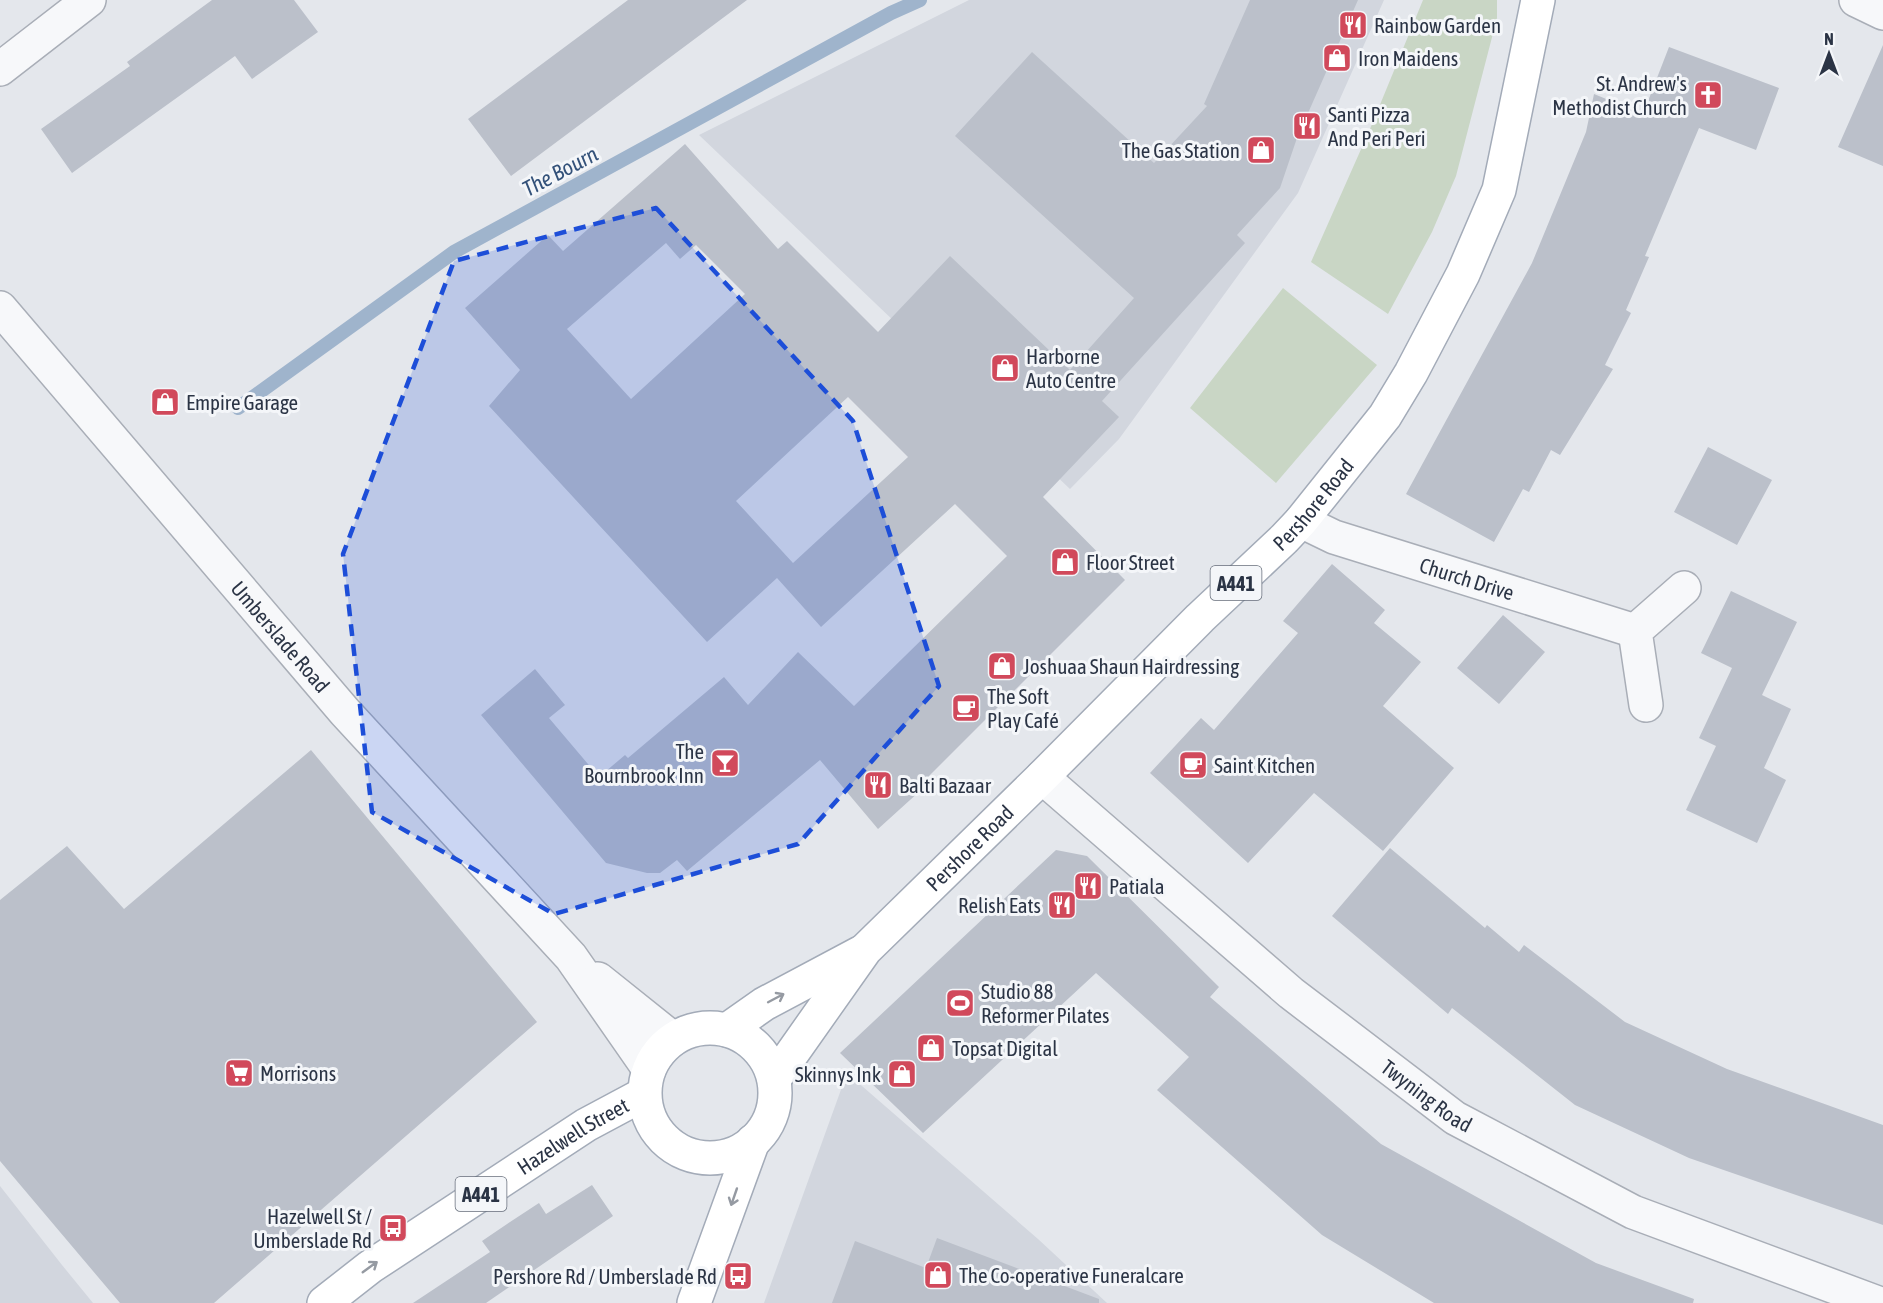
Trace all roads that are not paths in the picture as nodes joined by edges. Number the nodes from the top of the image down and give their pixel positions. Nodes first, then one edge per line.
1 (89, 0) edge
2 (1538, 0) edge
3 (1856, 0) edge
4 (1883, 13) edge
5 (0, 69) edge
6 (0, 308) edge
7 (1301, 521) junction
8 (1684, 588) dead end
9 (1635, 631) junction
10 (1646, 705) dead end
11 (1042, 777) junction
12 (865, 950) junction
13 (571, 957) junction
14 (727, 1030) junction
15 (673, 1039) junction
16 (774, 1079) junction
17 (646, 1082) junction
18 (753, 1141) junction
19 (324, 1303) edge
20 (694, 1303) edge
21 (1878, 1303) edge

1 - 5 street
2 - 7 main road, Pershore Road / A441
3 - 4 street
6 - 13 street, Umberslade Road
7 - 9 street, Church Drive
7 - 11 main road, Pershore Road / A441
8 - 9 street
9 - 10 street
11 - 12 main road, Pershore Road / A441
11 - 21 street, Twyning Road
14 -> 12 main road, Pershore Road / A441
12 - 16 main road, Pershore Road / A441
13 - 15 street, Umberslade Road
13 - 17 street, Umberslade Road
14 - 15 main road
14 - 16 main road
15 - 17 main road
16 - 18 main road
17 - 18 main road
19 -> 17 main road, Hazelwell Street / A441
18 -> 20 main road

